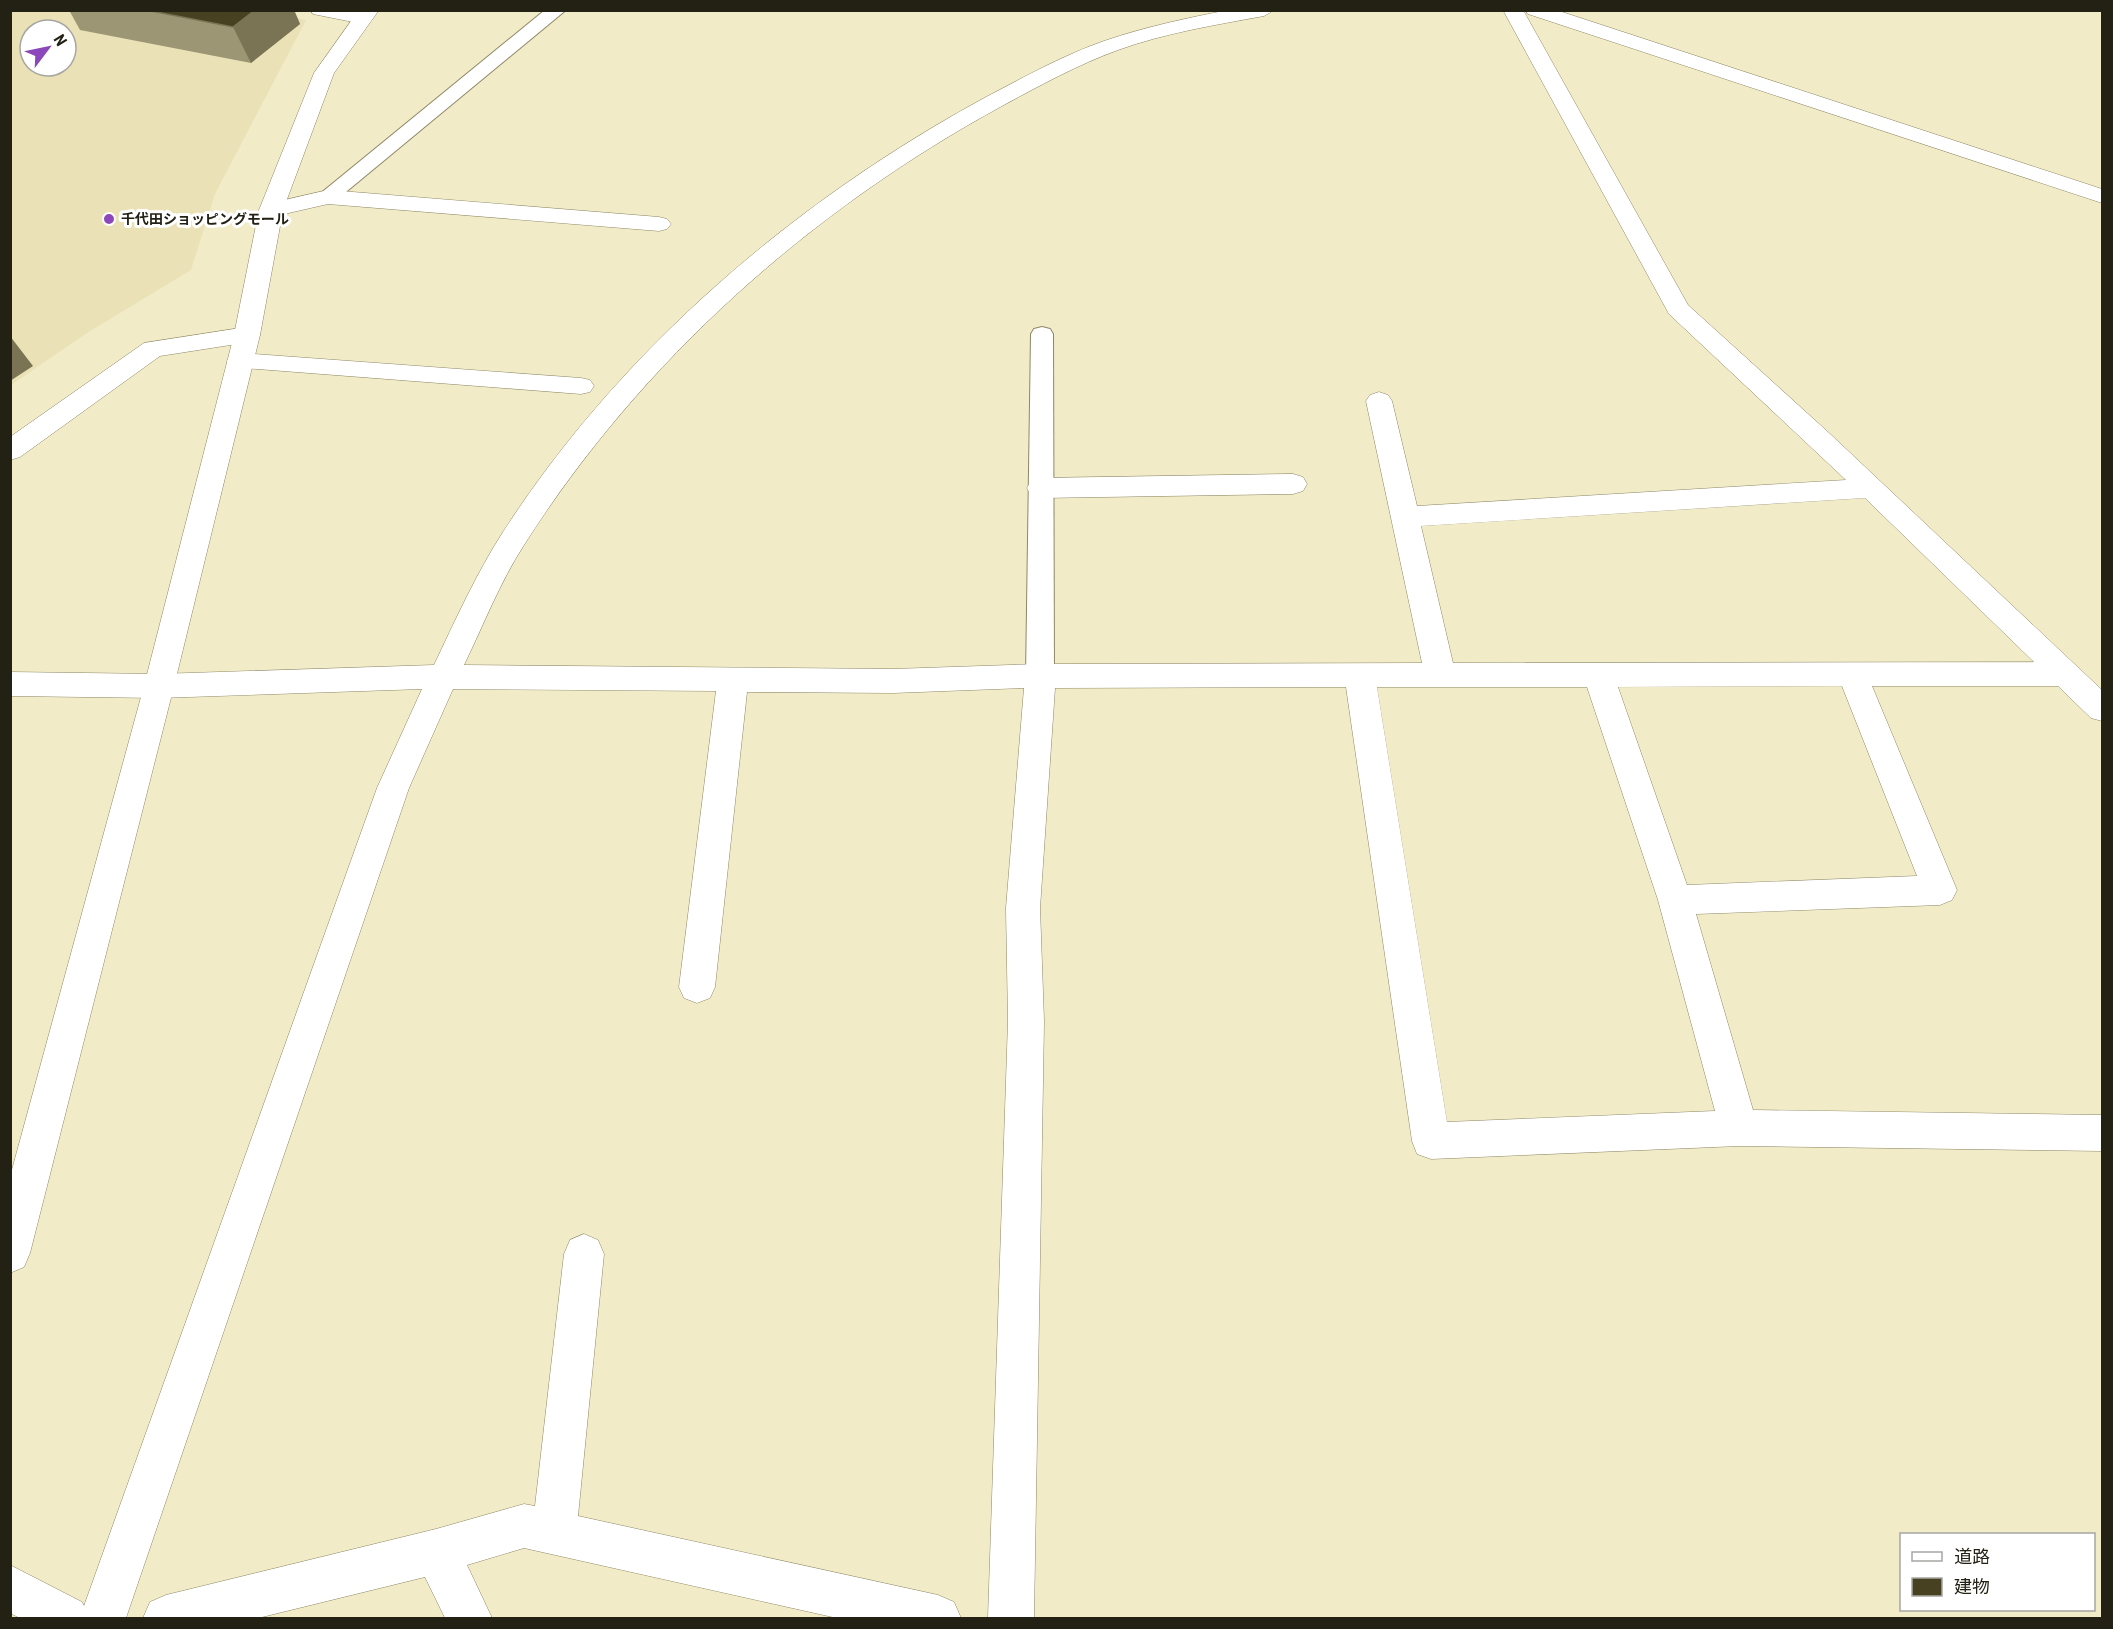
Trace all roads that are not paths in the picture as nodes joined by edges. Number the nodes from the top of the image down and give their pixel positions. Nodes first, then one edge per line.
1 (320, 10) edge
2 (557, 10) edge
3 (1264, 10) edge
4 (1513, 10) edge
5 (1535, 10) edge
6 (366, 14) edge
7 (328, 196) junction
8 (2103, 196) edge
9 (271, 210) junction
10 (659, 224) dead end
11 (1042, 334) dead end
12 (243, 348) junction
13 (581, 386) dead end
14 (1379, 400) dead end
15 (10, 451) edge
16 (1293, 484) dead end
17 (1041, 488) junction
18 (1872, 489) junction
19 (1405, 517) junction
20 (1440, 674) junction
21 (1599, 674) junction
22 (1852, 674) junction
23 (2068, 674) junction
24 (1360, 675) junction
25 (1040, 676) junction
26 (441, 677) junction
27 (733, 678) junction
28 (10, 684) edge
29 (159, 686) junction
30 (2103, 709) edge
31 (1675, 900) junction
32 (697, 987) dead end
33 (1739, 1128) junction
34 (2103, 1133) edge
35 (10, 1253) edge
36 (584, 1254) dead end
37 (554, 1534) junction
38 (436, 1552) junction
39 (10, 1588) edge
40 (66, 1618) edge
41 (103, 1618) edge
42 (166, 1618) edge
43 (469, 1618) edge
44 (938, 1618) edge
45 (1011, 1618) edge

1 - 6 street
2 - 7 lane
3 - 26 street
4 - 18 street
5 - 8 street
6 - 9 street
7 - 9 street
7 - 10 street
9 - 12 street
11 - 17 lane
12 - 13 street
12 - 15 street
12 - 29 street
14 - 19 street
16 - 17 street
17 - 25 lane
18 - 19 street
18 - 23 street
19 - 20 street
20 - 21 street
20 - 24 street
21 - 22 street
21 - 31 street
22 - 23 street
22 - 31 street
23 - 30 street
24 - 25 street
24 - 33 street
25 - 27 street
25 - 45 street
26 - 27 street
26 - 29 street
26 - 41 street
27 - 32 street
28 - 29 street
29 - 35 street
31 - 33 street
33 - 34 street
36 - 37 street
37 - 38 street
37 - 44 street
38 - 42 street
38 - 43 street
39 - 40 street

